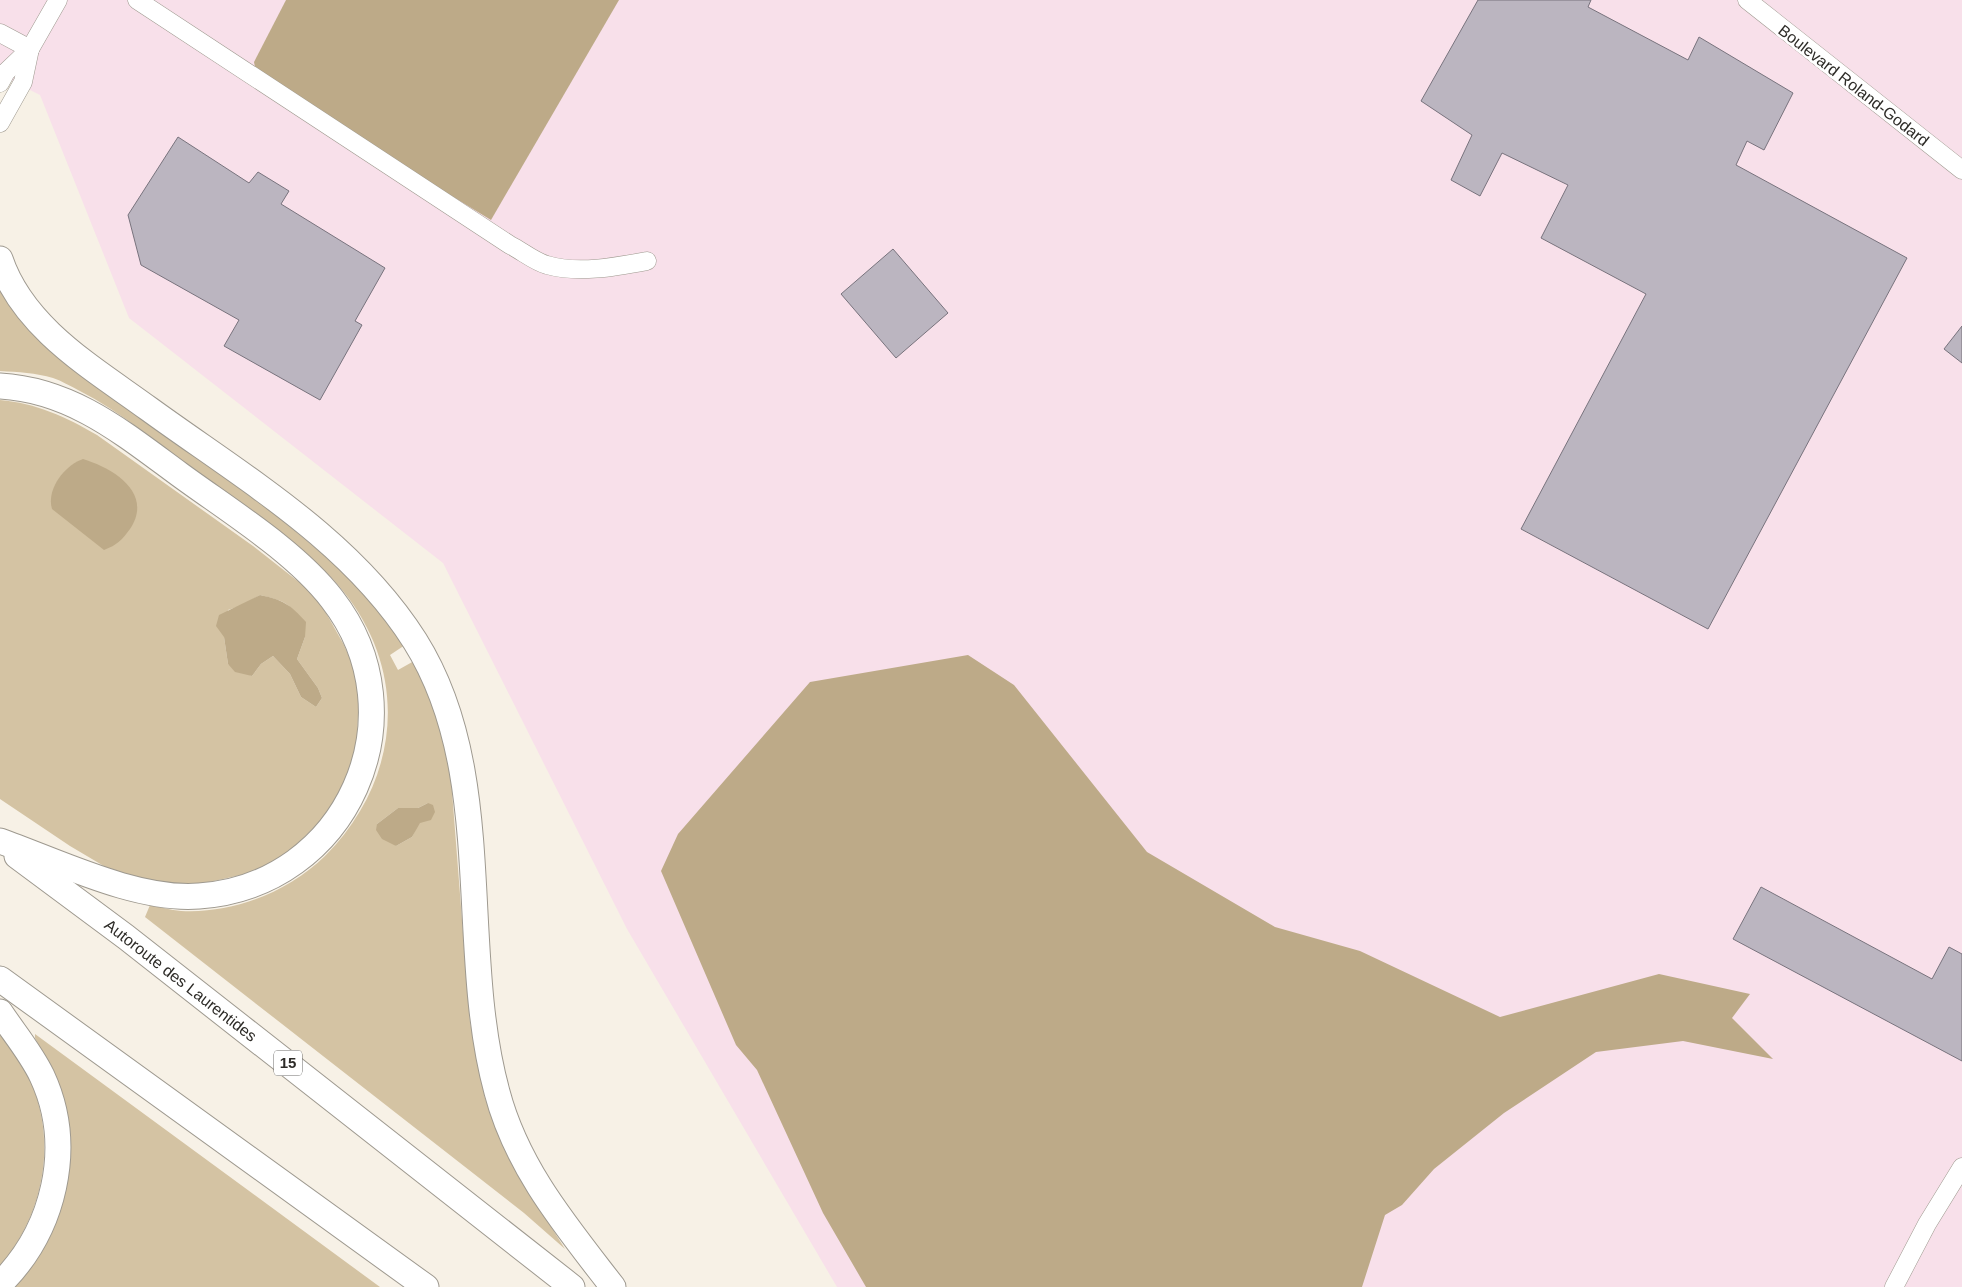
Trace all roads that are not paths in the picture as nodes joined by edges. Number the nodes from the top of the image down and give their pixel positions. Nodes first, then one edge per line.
1 (58, 0) edge
2 (137, 0) edge
3 (1747, 0) edge
4 (0, 33) edge
5 (30, 49) junction
6 (0, 84) edge
7 (0, 124) edge
8 (1962, 170) edge
9 (0, 259) edge
10 (646, 261) dead end
11 (0, 386) edge
12 (0, 842) edge
13 (0, 979) edge
14 (0, 1012) edge
15 (1962, 1167) edge
16 (0, 1284) edge
17 (426, 1287) edge
18 (572, 1287) edge
19 (613, 1287) edge
20 (1894, 1287) edge

1 - 5 street
2 - 10 street
3 - 8 street, Boulevard Roland-Godard
4 - 5 street
5 - 6 street
5 - 7 street
9 - 19 highway
11 - 12 highway
12 - 18 highway, Autoroute des Laurentides / 15
13 - 17 highway
14 - 16 highway
15 - 20 street

